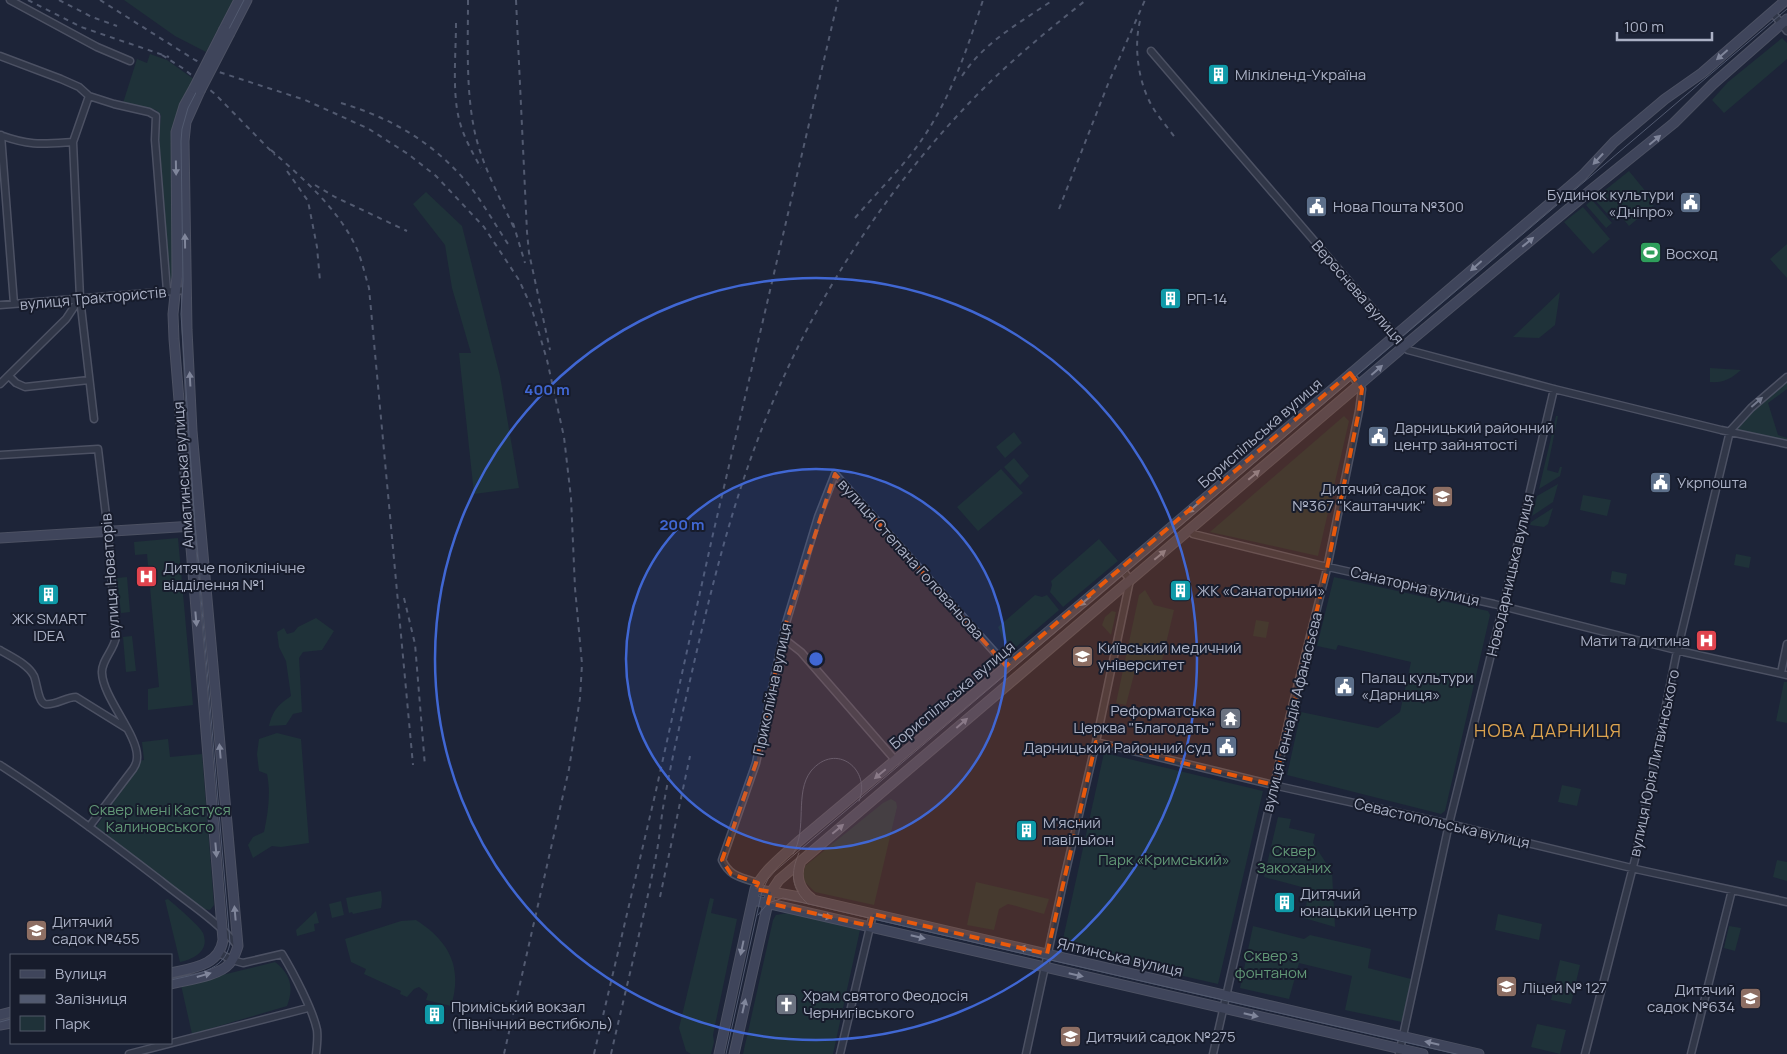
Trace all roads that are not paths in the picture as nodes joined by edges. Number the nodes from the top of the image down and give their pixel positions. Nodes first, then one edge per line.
1 (10, 0) edge
2 (239, 0) edge
3 (247, 0) edge
4 (1786, 0) edge
5 (1772, 12) junction
6 (1785, 25) edge
7 (227, 31) junction
8 (1151, 51) dead end
9 (0, 56) edge
10 (130, 61) dead end
11 (197, 90) junction
12 (90, 96) junction
13 (0, 135) edge
14 (73, 142) junction
15 (186, 290) junction
16 (171, 291) junction
17 (80, 298) junction
18 (14, 304) junction
19 (0, 305) edge
20 (1395, 336) junction
21 (1405, 346) junction
22 (1350, 373) junction
23 (9, 376) junction
24 (1787, 376) edge
25 (89, 380) junction
26 (0, 384) edge
27 (1360, 385) junction
28 (1554, 389) junction
29 (94, 418) dead end
30 (1730, 431) junction
31 (1787, 444) edge
32 (0, 455) edge
33 (835, 474) joint
34 (188, 526) junction
35 (200, 526) junction
36 (1190, 530) junction
37 (108, 532) junction
38 (0, 538) edge
39 (1327, 567) junction
40 (1122, 569) junction
41 (1130, 580) junction
42 (1503, 606) junction
43 (783, 638) junction
44 (1787, 644) edge
45 (0, 650) edge
46 (1677, 650) junction
47 (1007, 666) junction
48 (1784, 674) edge
49 (126, 728) junction
50 (1096, 742) junction
51 (896, 761) junction
52 (0, 765) edge
53 (1274, 784) junction
54 (1449, 824) junction
55 (89, 827) junction
56 (801, 861) junction
57 (1632, 868) junction
58 (757, 886) junction
59 (1732, 890) junction
60 (771, 892) junction
61 (753, 900) junction
62 (814, 901) junction
63 (1787, 902) edge
64 (768, 903) junction
65 (781, 906) junction
66 (873, 914) junction
67 (763, 923) junction
68 (870, 926) junction
69 (223, 929) junction
70 (238, 946) junction
71 (219, 953) junction
72 (1047, 954) junction
73 (232, 960) junction
74 (1044, 967) junction
75 (172, 973) edge
76 (172, 984) edge
77 (1226, 996) junction
78 (308, 1008) junction
79 (1224, 1008) junction
80 (1403, 1036) junction
81 (172, 1043) edge
82 (168, 1044) edge
83 (1399, 1051) edge
84 (129, 1054) edge
85 (316, 1054) edge
86 (719, 1054) edge
87 (734, 1054) edge
88 (840, 1054) edge
89 (1026, 1054) edge
90 (1213, 1054) edge
91 (1423, 1054) edge
92 (1479, 1054) edge
93 (1585, 1054) edge
94 (1691, 1054) edge

1 - 10 street
2 - 7 street, Алматинська вулиця
3 - 7 street, Алматинська вулиця
4 - 5 street, Бориспільська вулиця
5 - 6 street
5 -> 20 street, Бориспільська вулиця
21 -> 6 street, Бориспільська вулиця
7 - 11 street, Алматинська вулиця, bridge
8 - 20 street, Вереснева вулиця
9 - 12 street
15 -> 11 street, Алматинська вулиця
11 -> 16 street, Алматинська вулиця
12 - 14 street
12 - 16 street, Алматинська вулиця
13 - 14 street
13 - 18 street
14 - 17 street
15 - 16 street, вулиця Трактористів
35 -> 15 street, Алматинська вулиця
16 - 17 street, вулиця Трактористів
16 - 34 street, Алматинська вулиця
17 - 18 street, вулиця Трактористів
17 - 23 street
17 - 25 street
18 - 19 street, вулиця Трактористів
20 - 21 street, Вереснева вулиця
20 - 22 street, Бориспільська вулиця
27 -> 21 street, Бориспільська вулиця
21 - 28 street, Вереснева вулиця
22 - 27 street
22 -> 40 street, Бориспільська вулиця
23 - 25 street
23 - 26 street
30 -> 24 street, вулиця Юрія Литвинського
25 - 29 street
36 -> 27 street, Бориспільська вулиця
27 - 39 street, вулиця Геннадія Афанасьєва
28 - 30 street, Вереснева вулиця
28 - 42 street, Новодарницька вулиця
30 - 31 street, Вереснева вулиця
30 - 46 street, вулиця Юрія Литвинського
32 - 37 street, вулиця Новаторів
33 - 43 street, Приколійна вулиця
33 - 47 street, вулиця Степана Голованьова
34 - 35 street
34 - 37 street
34 -> 69 street, Алматинська вулиця
70 -> 35 street, Алматинська вулиця
36 - 39 street, Санаторна вулиця
41 -> 36 street, Бориспільська вулиця
37 - 38 street
37 - 49 street, вулиця Новаторів
39 - 42 street, Санаторна вулиця
39 - 53 street, вулиця Геннадія Афанасьєва
40 - 41 street
40 -> 47 street, Бориспільська вулиця
41 - 50 street
56 -> 41 street, Бориспільська вулиця
42 - 46 street, Санаторна вулиця
42 - 54 street, Новодарницька вулиця
43 - 51 street
43 - 58 street, Приколійна вулиця
44 - 48 street
45 - 49 street
46 - 48 street, Санаторна вулиця
46 - 57 street, вулиця Юрія Литвинського
47 - 51 street, Бориспільська вулиця
49 - 55 street, вулиця Новаторів
50 - 53 street, Севастопольська вулиця
50 - 72 street
51 -> 58 street, Бориспільська вулиця
52 - 55 street
53 - 54 street, Севастопольська вулиця
53 - 77 street, вулиця Геннадія Афанасьєва
54 - 57 street, Севастопольська вулиця
54 - 80 street, Новодарницька вулиця
55 - 69 street
56 - 60 street, Бориспільська вулиця
56 - 62 street
57 - 59 street, Севастопольська вулиця
57 - 93 street, вулиця Юрія Литвинського
58 - 60 street, Ялтинська вулиця
58 - 61 street
59 - 63 street, Севастопольська вулиця
59 - 94 street
60 - 62 street, Ялтинська вулиця
60 - 64 street
61 - 64 street, Ялтинська вулиця
61 -> 86 street
62 - 66 street, Ялтинська вулиця
64 - 65 street, Ялтинська вулиця
64 - 67 street
65 - 67 street
65 -> 68 street, Ялтинська вулиця
66 - 68 street
72 -> 66 street, Ялтинська вулиця
87 -> 67 street
68 -> 74 street, Ялтинська вулиця
68 - 88 street
69 - 70 street
69 - 71 street, Алматинська вулиця
70 - 73 street, Алматинська вулиця
71 - 73 street
71 - 75 street
72 - 74 street
72 - 77 street, Ялтинська вулиця
76 -> 73 street
73 - 78 street
74 -> 79 street, Ялтинська вулиця
74 - 89 street
77 - 79 street, вулиця Геннадія Афанасьєва
77 - 80 street, Ялтинська вулиця
78 - 81 street
78 - 85 street
79 -> 83 street, Ялтинська вулиця
79 - 90 street, вулиця Геннадія Афанасьєва
80 - 83 street, Новодарницька вулиця
92 -> 80 street, Ялтинська вулиця
82 - 84 street
83 - 91 street, Ялтинська вулиця

